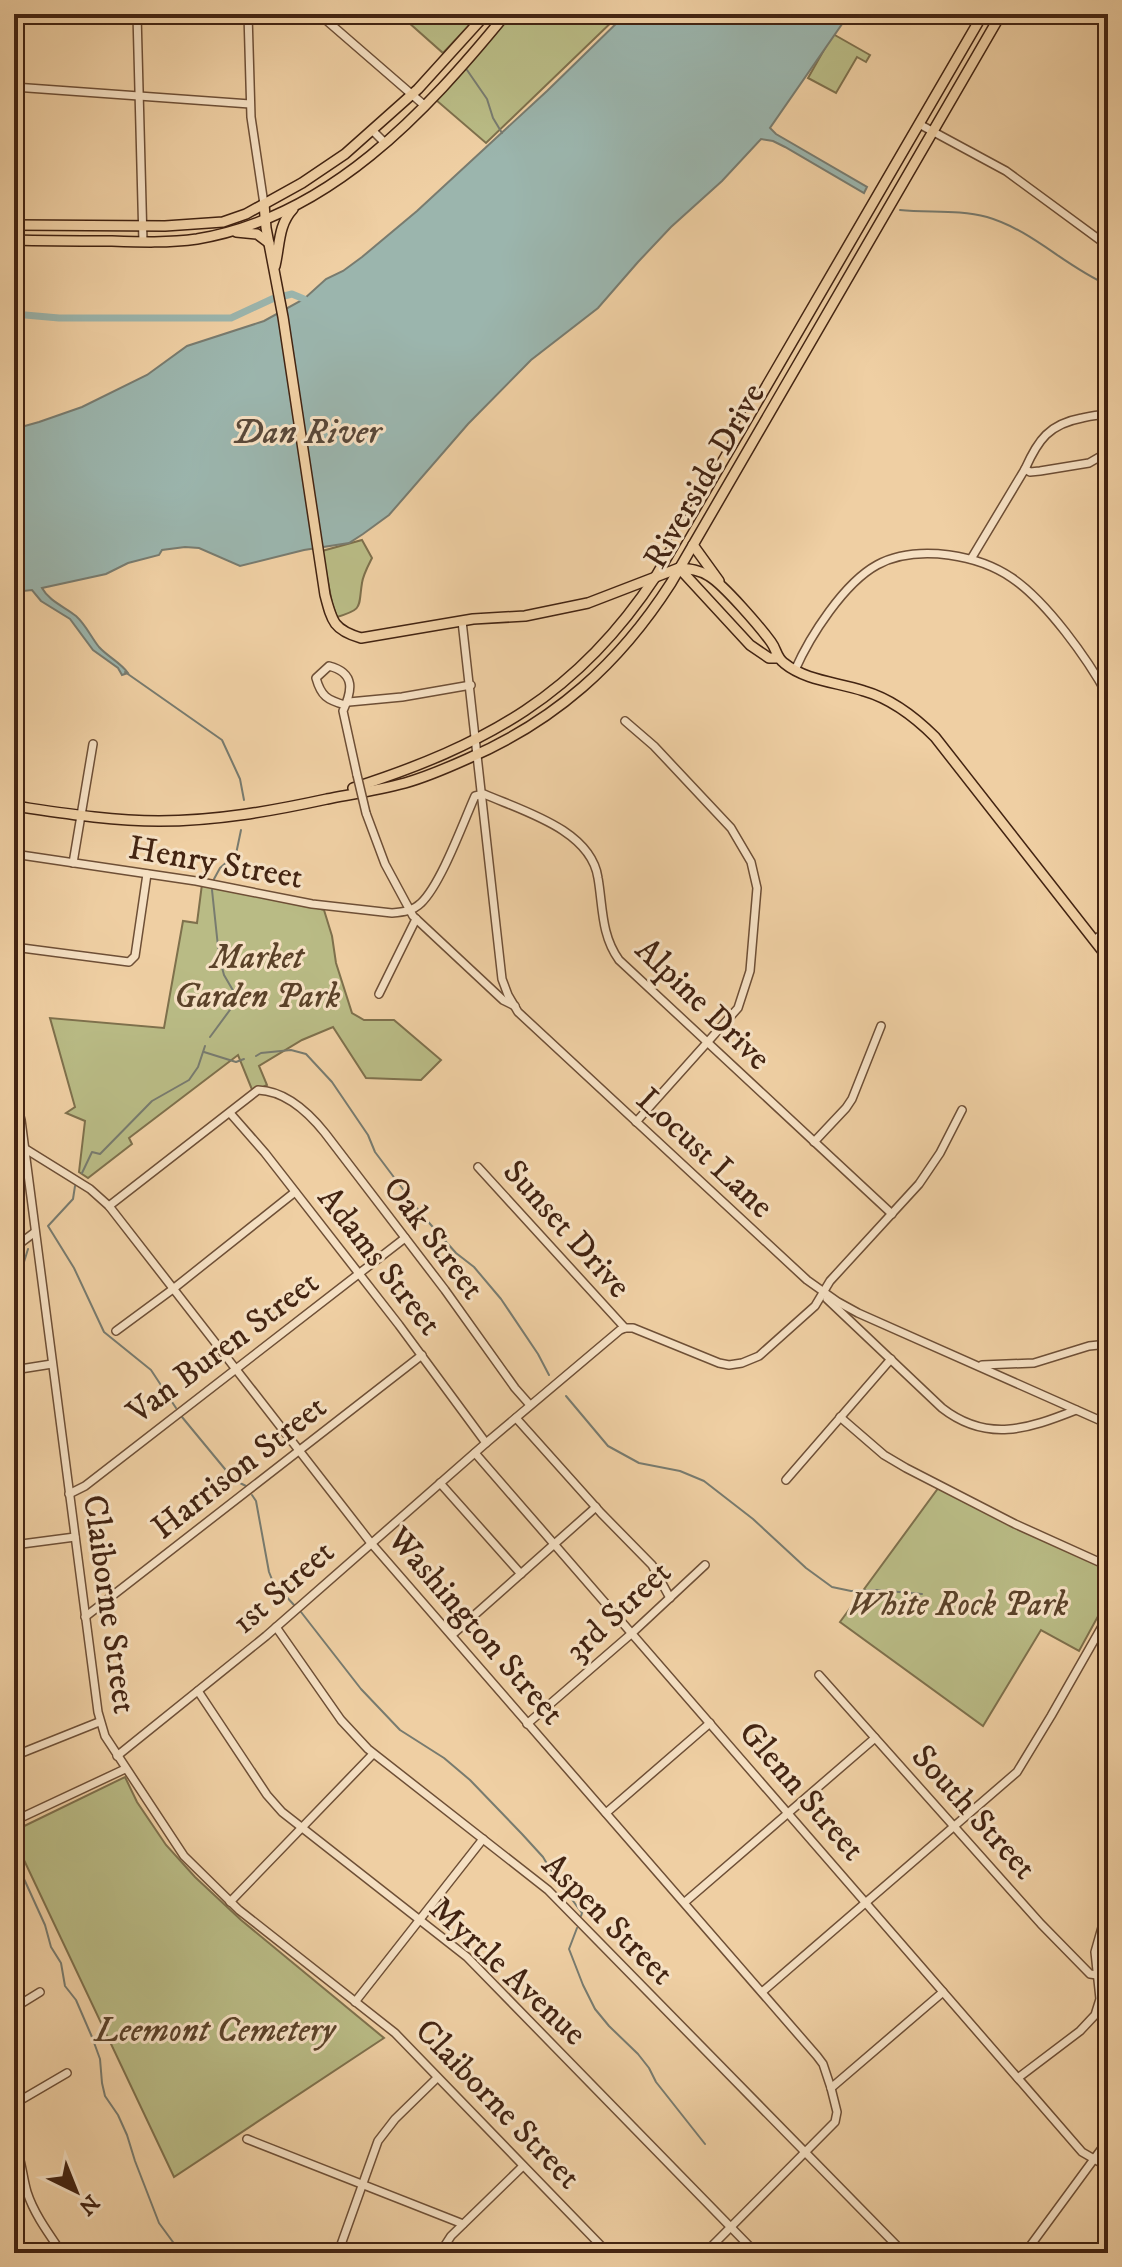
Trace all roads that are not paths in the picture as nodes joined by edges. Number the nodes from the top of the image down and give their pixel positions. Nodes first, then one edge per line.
1 (137, 14) edge
2 (248, 14) edge
3 (319, 14) edge
4 (486, 14) edge
5 (506, 14) edge
6 (983, 14) edge
7 (1001, 14) edge
8 (14, 87) edge
9 (412, 95) junction
10 (138, 96) junction
11 (250, 104) junction
12 (424, 105) junction
13 (919, 124) junction
14 (372, 130) junction
15 (933, 131) junction
16 (384, 142) junction
17 (332, 163) junction
18 (343, 177) junction
19 (14, 196) edge
20 (264, 204) junction
21 (297, 204) junction
22 (265, 218) junction
23 (14, 225) edge
24 (142, 227) junction
25 (225, 232) junction
26 (853, 237) junction
27 (14, 240) edge
28 (143, 242) junction
29 (269, 243) junction
30 (867, 244) junction
31 (1108, 246) edge
32 (275, 270) junction
33 (749, 415) junction
34 (1108, 415) edge
35 (764, 422) junction
36 (1108, 452) edge
37 (1025, 469) junction
38 (693, 545) junction
39 (971, 559) junction
40 (679, 568) junction
41 (656, 576) junction
42 (723, 588) junction
43 (710, 600) junction
44 (462, 621) junction
45 (778, 658) junction
46 (795, 670) junction
47 (471, 685) junction
48 (1108, 696) edge
49 (347, 703) junction
50 (625, 721) dead end
51 (476, 739) junction
52 (93, 744) dead end
53 (478, 754) junction
54 (481, 793) junction
55 (308, 803) junction
56 (14, 806) edge
57 (81, 815) junction
58 (14, 854) edge
59 (73, 863) junction
60 (147, 874) junction
61 (410, 910) junction
62 (416, 919) junction
63 (1108, 930) edge
64 (1094, 940) junction
65 (14, 947) edge
66 (1108, 958) edge
67 (379, 994) dead end
68 (515, 1006) junction
69 (881, 1026) dead end
70 (708, 1043) junction
71 (14, 1094) edge
72 (962, 1110) dead end
73 (230, 1113) junction
74 (636, 1122) junction
75 (814, 1142) junction
76 (24, 1148) junction
77 (478, 1167) dead end
78 (295, 1192) junction
79 (109, 1206) junction
80 (892, 1214) junction
81 (35, 1232) junction
82 (405, 1238) junction
83 (14, 1248) edge
84 (359, 1274) junction
85 (173, 1289) junction
86 (824, 1293) junction
87 (625, 1328) junction
88 (116, 1331) dead end
89 (1108, 1344) edge
90 (422, 1355) junction
91 (891, 1359) junction
92 (52, 1364) junction
93 (976, 1365) junction
94 (236, 1369) junction
95 (14, 1370) edge
96 (530, 1405) junction
97 (1076, 1410) junction
98 (840, 1417) junction
99 (516, 1418) junction
100 (1108, 1424) edge
101 (486, 1443) junction
102 (299, 1451) junction
103 (475, 1453) junction
104 (786, 1480) dead end
105 (440, 1483) junction
106 (69, 1494) junction
107 (596, 1507) junction
108 (75, 1537) junction
109 (371, 1543) junction
110 (14, 1545) edge
111 (554, 1545) junction
112 (705, 1565) dead end
113 (1108, 1566) edge
114 (521, 1574) junction
115 (670, 1598) junction
116 (1108, 1616) edge
117 (85, 1617) junction
118 (276, 1627) junction
119 (631, 1634) junction
120 (452, 1635) junction
121 (819, 1675) dead end
122 (198, 1691) junction
123 (99, 1722) junction
124 (710, 1723) junction
125 (527, 1724) junction
126 (875, 1738) junction
127 (373, 1754) junction
128 (14, 1756) edge
129 (117, 1756) junction
130 (125, 1769) junction
131 (606, 1813) junction
132 (789, 1814) junction
133 (14, 1821) edge
134 (955, 1825) junction
135 (302, 1828) junction
136 (483, 1839) junction
137 (230, 1902) junction
138 (685, 1902) junction
139 (866, 1903) junction
140 (1108, 1906) edge
141 (419, 1920) junction
142 (1097, 1975) junction
143 (40, 1992) dead end
144 (762, 1992) junction
145 (943, 1992) junction
146 (355, 2002) junction
147 (14, 2008) edge
148 (67, 2073) dead end
149 (437, 2078) junction
150 (1018, 2078) junction
151 (831, 2088) junction
152 (14, 2104) edge
153 (247, 2139) dead end
154 (1108, 2140) edge
155 (14, 2143) edge
156 (806, 2153) junction
157 (1094, 2160) junction
158 (523, 2166) junction
159 (1108, 2167) edge
160 (362, 2185) junction
161 (463, 2224) junction
162 (731, 2228) junction
163 (62, 2253) edge
164 (338, 2253) edge
165 (440, 2253) edge
166 (608, 2253) edge
167 (705, 2253) edge
168 (756, 2253) edge
169 (904, 2253) edge
170 (1025, 2253) edge

1 - 10 street
2 - 11 street
3 - 9 street
4 - 9 main road
5 - 12 main road
6 - 13 main road, Riverside Drive
7 - 15 main road, Riverside Drive
8 - 10 street
9 - 12 street
9 - 14 main road
10 - 11 street
10 - 24 street
11 - 20 street
12 - 16 main road
13 - 15 street
13 - 26 main road, Riverside Drive
14 - 16 street
14 - 17 main road
15 - 30 main road, Riverside Drive
15 - 31 street
16 - 18 main road
17 - 18 street
17 - 20 main road
18 - 21 main road
19 - 23 street
20 - 22 main road
20 - 24 main road
21 - 22 main road
21 - 32 main road
22 - 25 main road
22 - 29 main road
23 - 24 main road
23 - 27 street
24 - 28 street
25 - 28 main road
25 - 29 main road
26 - 30 street
26 - 33 main road, Riverside Drive
27 - 28 main road
29 - 32 main road
30 - 35 main road, Riverside Drive
32 - 44 main road
33 - 35 street
33 - 41 main road, Riverside Drive
34 - 37 street
35 - 38 main road, Riverside Drive
36 - 37 street
37 - 39 street
38 - 40 main road, Riverside Drive
38 - 42 main road
39 - 46 street
39 - 48 street
40 - 41 main road
40 - 42 main road
40 - 43 main road
40 - 53 main road, Riverside Drive
41 - 44 main road
41 - 51 main road, Riverside Drive
42 - 43 main road
42 - 45 main road
43 - 45 main road
44 - 47 street, Locust Lane
45 - 46 main road
46 - 64 main road
47 - 49 street
47 - 51 street, Locust Lane
49 - 49 street
49 - 61 street, bridge
50 - 70 street
51 - 53 street, Locust Lane
51 - 55 main road, Riverside Drive
52 - 57 street
53 - 54 street, Locust Lane
53 - 55 main road, Riverside Drive
54 - 61 street
54 - 68 street, Locust Lane
54 - 70 street, Alpine Drive
55 - 57 main road, Riverside Drive
56 - 57 main road, Riverside Drive
57 - 59 street
58 - 59 street, Henry Street
59 - 60 street, Henry Street
60 - 61 street, Henry Street
60 - 65 street
61 - 62 street
62 - 67 street
62 - 68 street
63 - 64 street
64 - 66 main road
68 - 74 street, Locust Lane
69 - 75 street
70 - 74 street
70 - 75 street, Alpine Drive
71 - 76 street, Claiborne Street
72 - 80 street, Sunset Drive
73 - 78 street, Adams Street
73 - 79 street
73 - 82 street, Oak Street
74 - 86 street, Locust Lane
75 - 80 street, Alpine Drive
76 - 79 street, Washington Street
76 - 81 street, Claiborne Street
77 - 87 street, Sunset Drive
78 - 84 street, Adams Street
78 - 85 street
79 - 85 street, Washington Street
80 - 86 street, Sunset Drive
81 - 83 street
81 - 92 street, Claiborne Street
82 - 84 street, Van Buren Street
82 - 96 street, Oak Street
84 - 90 street, Adams Street
84 - 94 street, Van Buren Street
85 - 88 street
85 - 94 street, Washington Street
86 - 87 street, Sunset Drive
86 - 91 street
86 - 93 street, Locust Lane
87 - 96 street, 1st Street
89 - 93 street
90 - 101 street, Adams Street
90 - 102 street, Harrison Street
91 - 97 street
91 - 98 street
92 - 95 street
92 - 106 street, Claiborne Street
93 - 97 street, Locust Lane
94 - 102 street, Washington Street
94 - 106 street, Van Buren Street
96 - 99 street, 1st Street
97 - 100 street, Locust Lane
98 - 104 street
98 - 113 street
99 - 101 street, 1st Street
99 - 107 street
101 - 103 street, 1st Street
102 - 109 street, Washington Street
102 - 117 street, Harrison Street
103 - 105 street, 1st Street
103 - 111 street, Glenn Street
105 - 109 street, 1st Street
105 - 114 street
106 - 108 street, Claiborne Street
107 - 111 street
107 - 115 street
108 - 110 street
108 - 117 street, Claiborne Street
109 - 118 street, 1st Street
109 - 120 street, Washington Street
111 - 114 street
111 - 119 street, Glenn Street
112 - 115 street, 3rd Street
114 - 120 street
115 - 119 street, 3rd Street
116 - 134 street
117 - 123 street, Claiborne Street
118 - 122 street, 1st Street
118 - 127 street, Aspen Street
119 - 124 street, Glenn Street
119 - 125 street, 3rd Street
120 - 125 street, Washington Street
121 - 126 street, South Street
122 - 129 street, 1st Street
122 - 135 street, Myrtle Avenue
123 - 128 street
123 - 129 street, Claiborne Street
124 - 131 street
124 - 132 street, Glenn Street
125 - 131 street, Washington Street
126 - 132 street
126 - 134 street, South Street
127 - 135 street
127 - 136 street, Aspen Street
129 - 130 street, Claiborne Street
130 - 133 street
130 - 137 street, Claiborne Street
131 - 138 street, Washington Street
132 - 138 street
132 - 139 street, Glenn Street
134 - 139 street
134 - 142 street, South Street
135 - 137 street
135 - 141 street, Myrtle Avenue
136 - 141 street
136 - 156 street, Aspen Street
137 - 146 street, Claiborne Street
138 - 144 street, Washington Street
139 - 144 street
139 - 145 street, Glenn Street
140 - 142 street
141 - 146 street
141 - 162 street, Myrtle Avenue
142 - 150 street
143 - 147 street
144 - 151 street, Washington Street
145 - 150 street, Glenn Street
145 - 151 street
146 - 149 street, Claiborne Street
148 - 152 street
149 - 158 street, Claiborne Street
149 - 160 street
150 - 157 street, Glenn Street
151 - 156 street, Washington Street
153 - 160 street
154 - 157 street
155 - 163 street
156 - 162 street, Washington Street
156 - 169 street, Aspen Street
157 - 159 street, Glenn Street
157 - 170 street
158 - 161 street
158 - 166 street, Claiborne Street
160 - 161 street
160 - 164 street
161 - 165 street
162 - 167 street, Washington Street
162 - 168 street, Myrtle Avenue

